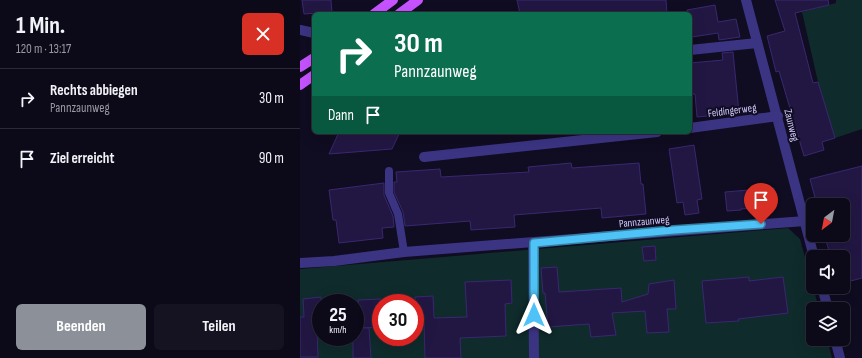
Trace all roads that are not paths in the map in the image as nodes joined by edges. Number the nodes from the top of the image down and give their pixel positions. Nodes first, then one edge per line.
1 (393, 0) edge
2 (418, 0) edge
3 (746, 0) edge
4 (377, 12) edge
5 (402, 12) edge
6 (300, 30) edge
7 (312, 33) edge
8 (757, 43) junction
9 (692, 50) edge
10 (312, 59) edge
11 (300, 67) edge
12 (312, 76) edge
13 (300, 85) edge
14 (778, 116) junction
15 (692, 128) edge
16 (638, 134) edge
17 (424, 157) dead end
18 (389, 171) dead end
19 (805, 221) junction
20 (534, 243) junction
21 (812, 250) edge
22 (404, 252) junction
23 (300, 263) edge
24 (837, 346) edge
25 (534, 358) edge
26 (840, 358) edge

1 - 4 main road
2 - 5 main road
3 - 8 street, Zaunweg
6 - 7 street
8 - 9 street
8 - 14 street, Zaunweg
10 - 11 main road
12 - 13 main road
14 - 15 street, Feldingerweg
14 - 19 street, Zaunweg
16 - 17 street
18 - 22 lane
19 - 20 street, Pannzaunweg
19 - 21 street, Zaunweg
20 - 22 street, Pannzaunweg
20 - 25 street
22 - 23 street, Pannzaunweg
24 - 26 street

